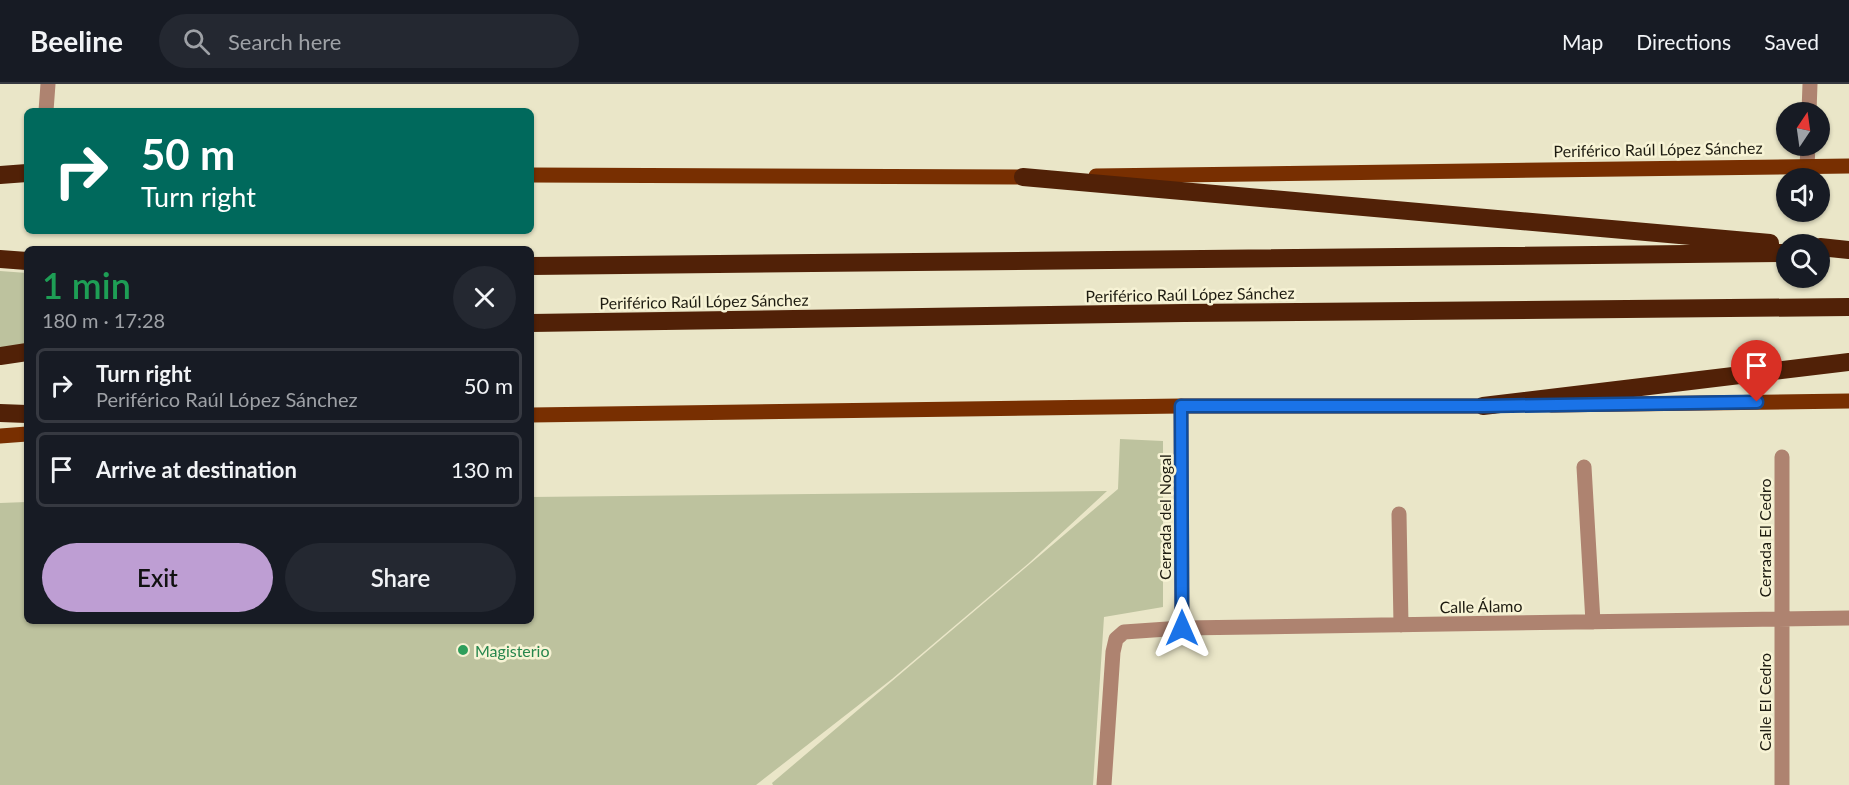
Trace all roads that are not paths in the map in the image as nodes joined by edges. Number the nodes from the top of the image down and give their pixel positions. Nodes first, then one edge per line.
1 (48, 84) edge
2 (1810, 84) edge
3 (1809, 102) edge
4 (46, 108) edge
5 (1808, 156) edge
6 (1807, 166) junction
7 (1849, 166) edge
8 (0, 167) edge
9 (24, 171) edge
10 (24, 172) edge
11 (0, 175) edge
12 (534, 175) edge
13 (1023, 177) junction
14 (1776, 243) edge
15 (1830, 248) edge
16 (1849, 251) edge
17 (1830, 252) edge
18 (1776, 253) edge
19 (0, 259) edge
20 (24, 261) edge
21 (534, 266) edge
22 (1849, 307) edge
23 (534, 322) edge
24 (24, 352) edge
25 (0, 356) edge
26 (1849, 362) edge
27 (1849, 401) edge
28 (1181, 406) junction
29 (1483, 406) junction
30 (0, 413) edge
31 (24, 414) edge
32 (534, 415) edge
33 (24, 434) edge
34 (0, 436) edge
35 (1782, 457) dead end
36 (1584, 467) dead end
37 (1399, 514) dead end
38 (1849, 618) edge
39 (1782, 619) junction
40 (1593, 622) junction
41 (1401, 625) junction
42 (1182, 628) junction
43 (1104, 785) edge
44 (1782, 785) edge

1 - 4 street
2 - 3 street
5 - 6 street
6 - 7 main road, Periférico Raúl López Sánchez
6 - 13 main road, Periférico Raúl López Sánchez
8 - 9 main road
10 - 11 highway
12 - 13 main road, Periférico Raúl López Sánchez
13 - 14 highway
15 - 16 highway
16 - 17 highway
18 - 21 highway, Periférico Raúl López Sánchez
19 - 20 highway
22 - 23 highway, Periférico Raúl López Sánchez
24 - 25 highway
26 - 29 highway
27 - 29 main road
28 - 29 main road
28 - 32 main road
28 - 42 street, Cerrada del Nogal
30 - 31 highway
33 - 34 main road
35 - 39 street, Cerrada El Cedro
36 - 40 street
37 - 41 street
38 - 39 street, Calle Álamo
39 - 40 street, Calle Álamo
39 - 44 street, Calle El Cedro
40 - 41 street, Calle Álamo
41 - 42 street, Calle Álamo
42 - 43 street, Calle Álamo

